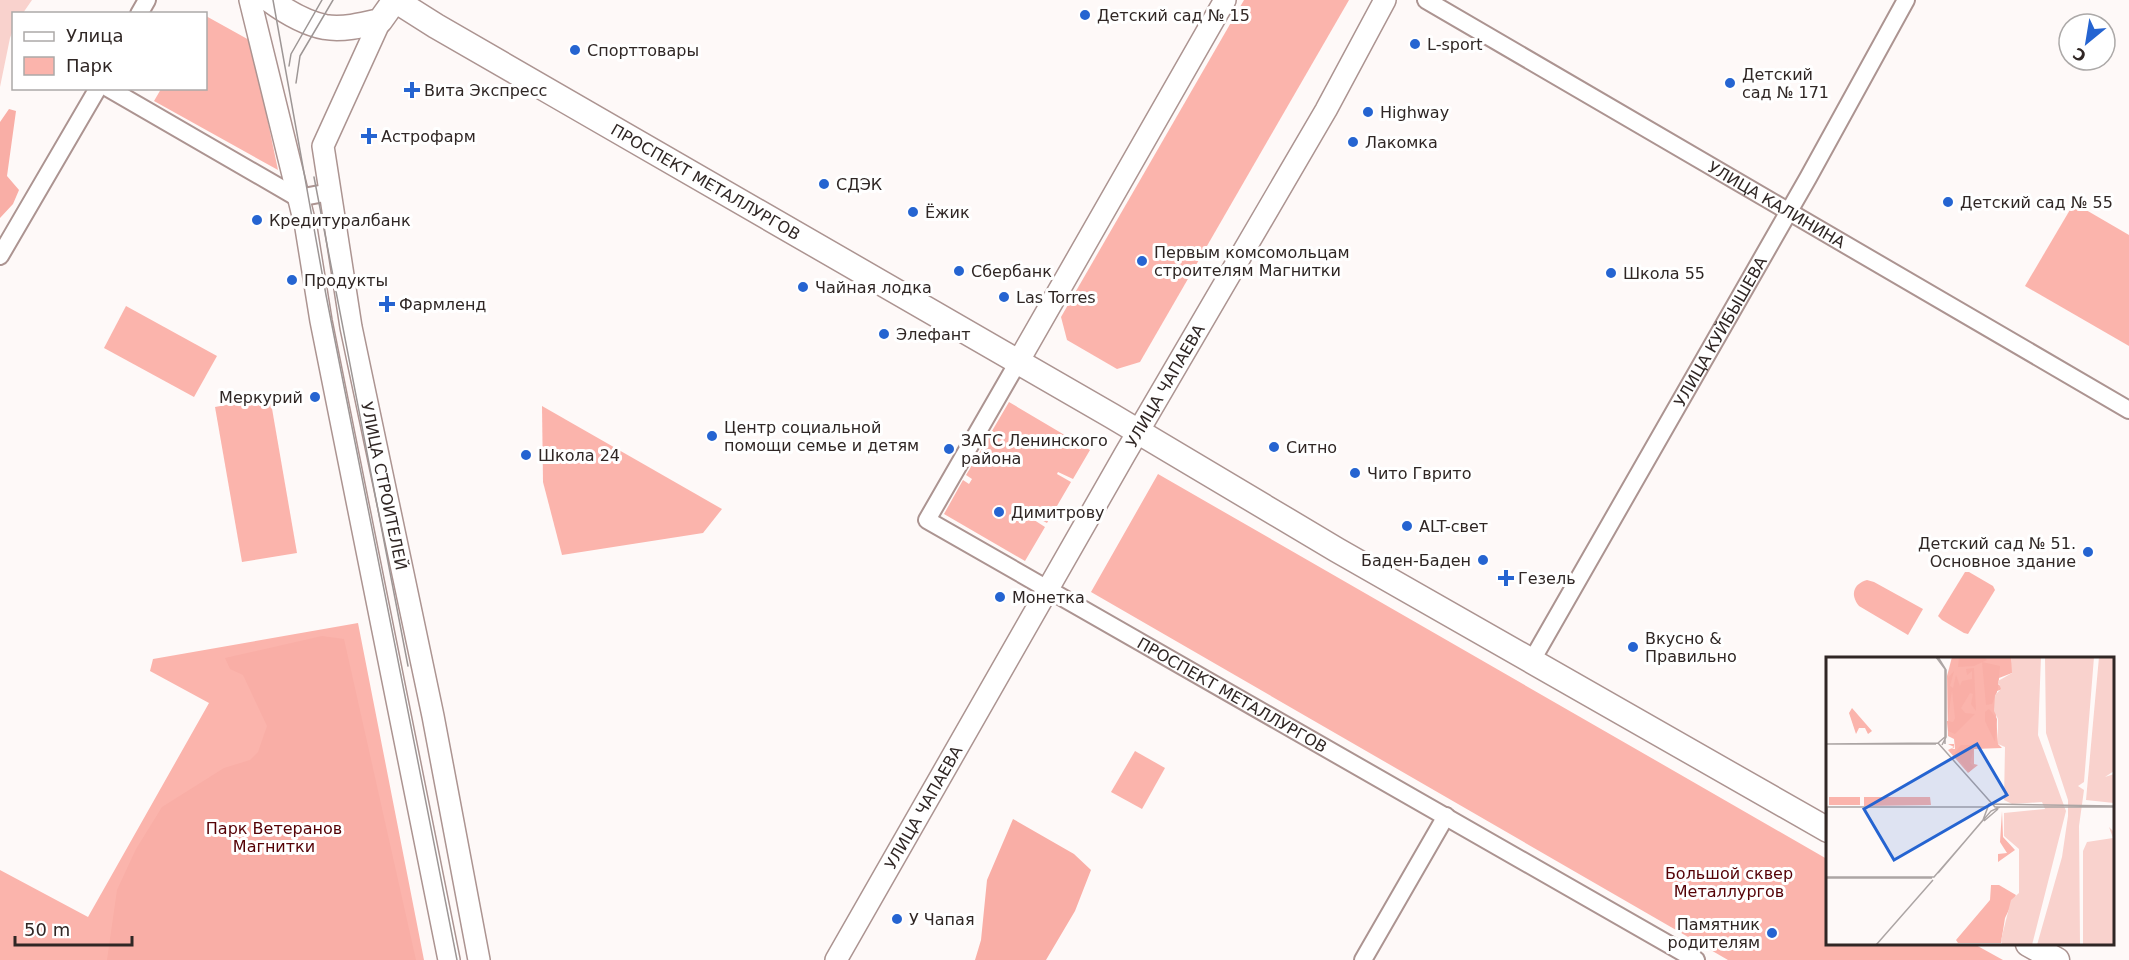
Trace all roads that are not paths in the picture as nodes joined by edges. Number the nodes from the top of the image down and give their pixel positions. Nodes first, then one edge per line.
1 (250, 0) edge
2 (270, 0) edge
3 (395, 0) edge
4 (1225, 0) edge
5 (1385, 0) edge
6 (1426, 0) edge
7 (1906, 0) edge
8 (380, 21) junction
9 (97, 90) edge
10 (111, 90) edge
11 (330, 192) junction
12 (298, 198) junction
13 (1789, 210) junction
14 (0, 256) edge
15 (1018, 362) junction
16 (2129, 410) edge
17 (1138, 431) junction
18 (1048, 589) junction
19 (1531, 662) junction
20 (1446, 816) junction
21 (1826, 829) edge
22 (2030, 945) edge
23 (449, 960) edge
24 (479, 960) edge
25 (836, 960) edge
26 (1363, 960) edge
27 (1696, 960) edge
28 (2057, 960) edge

1 - 12 street, УЛИЦА СТРОИТЕЛЕЙ
2 - 8 main road
3 - 8 main road, ПРОСПЕКТ МЕТАЛЛУРГОВ
3 - 15 main road, ПРОСПЕКТ МЕТАЛЛУРГОВ
4 - 15 street
5 - 17 street, УЛИЦА ЧАПАЕВА
6 - 13 street, УЛИЦА КАЛИНИНА
7 - 13 street, УЛИЦА КУЙБЫШЕВА
8 - 11 street, УЛИЦА СТРОИТЕЛЕЙ
9 - 14 street
10 - 12 street
11 - 12 street
11 - 24 street, УЛИЦА СТРОИТЕЛЕЙ
12 - 23 street, УЛИЦА СТРОИТЕЛЕЙ
13 - 16 street, УЛИЦА КАЛИНИНА
13 - 19 street, УЛИЦА КУЙБЫШЕВА
15 - 17 main road, ПРОСПЕКТ МЕТАЛЛУРГОВ
15 - 18 street, ПРОСПЕКТ МЕТАЛЛУРГОВ
17 - 18 street, УЛИЦА ЧАПАЕВА
17 - 19 main road, ПРОСПЕКТ МЕТАЛЛУРГОВ
18 - 20 street, ПРОСПЕКТ МЕТАЛЛУРГОВ
18 - 25 street, УЛИЦА ЧАПАЕВА
19 - 21 main road, ПРОСПЕКТ МЕТАЛЛУРГОВ
20 - 26 street
20 - 27 street, ПРОСПЕКТ МЕТАЛЛУРГОВ
22 - 28 main road

